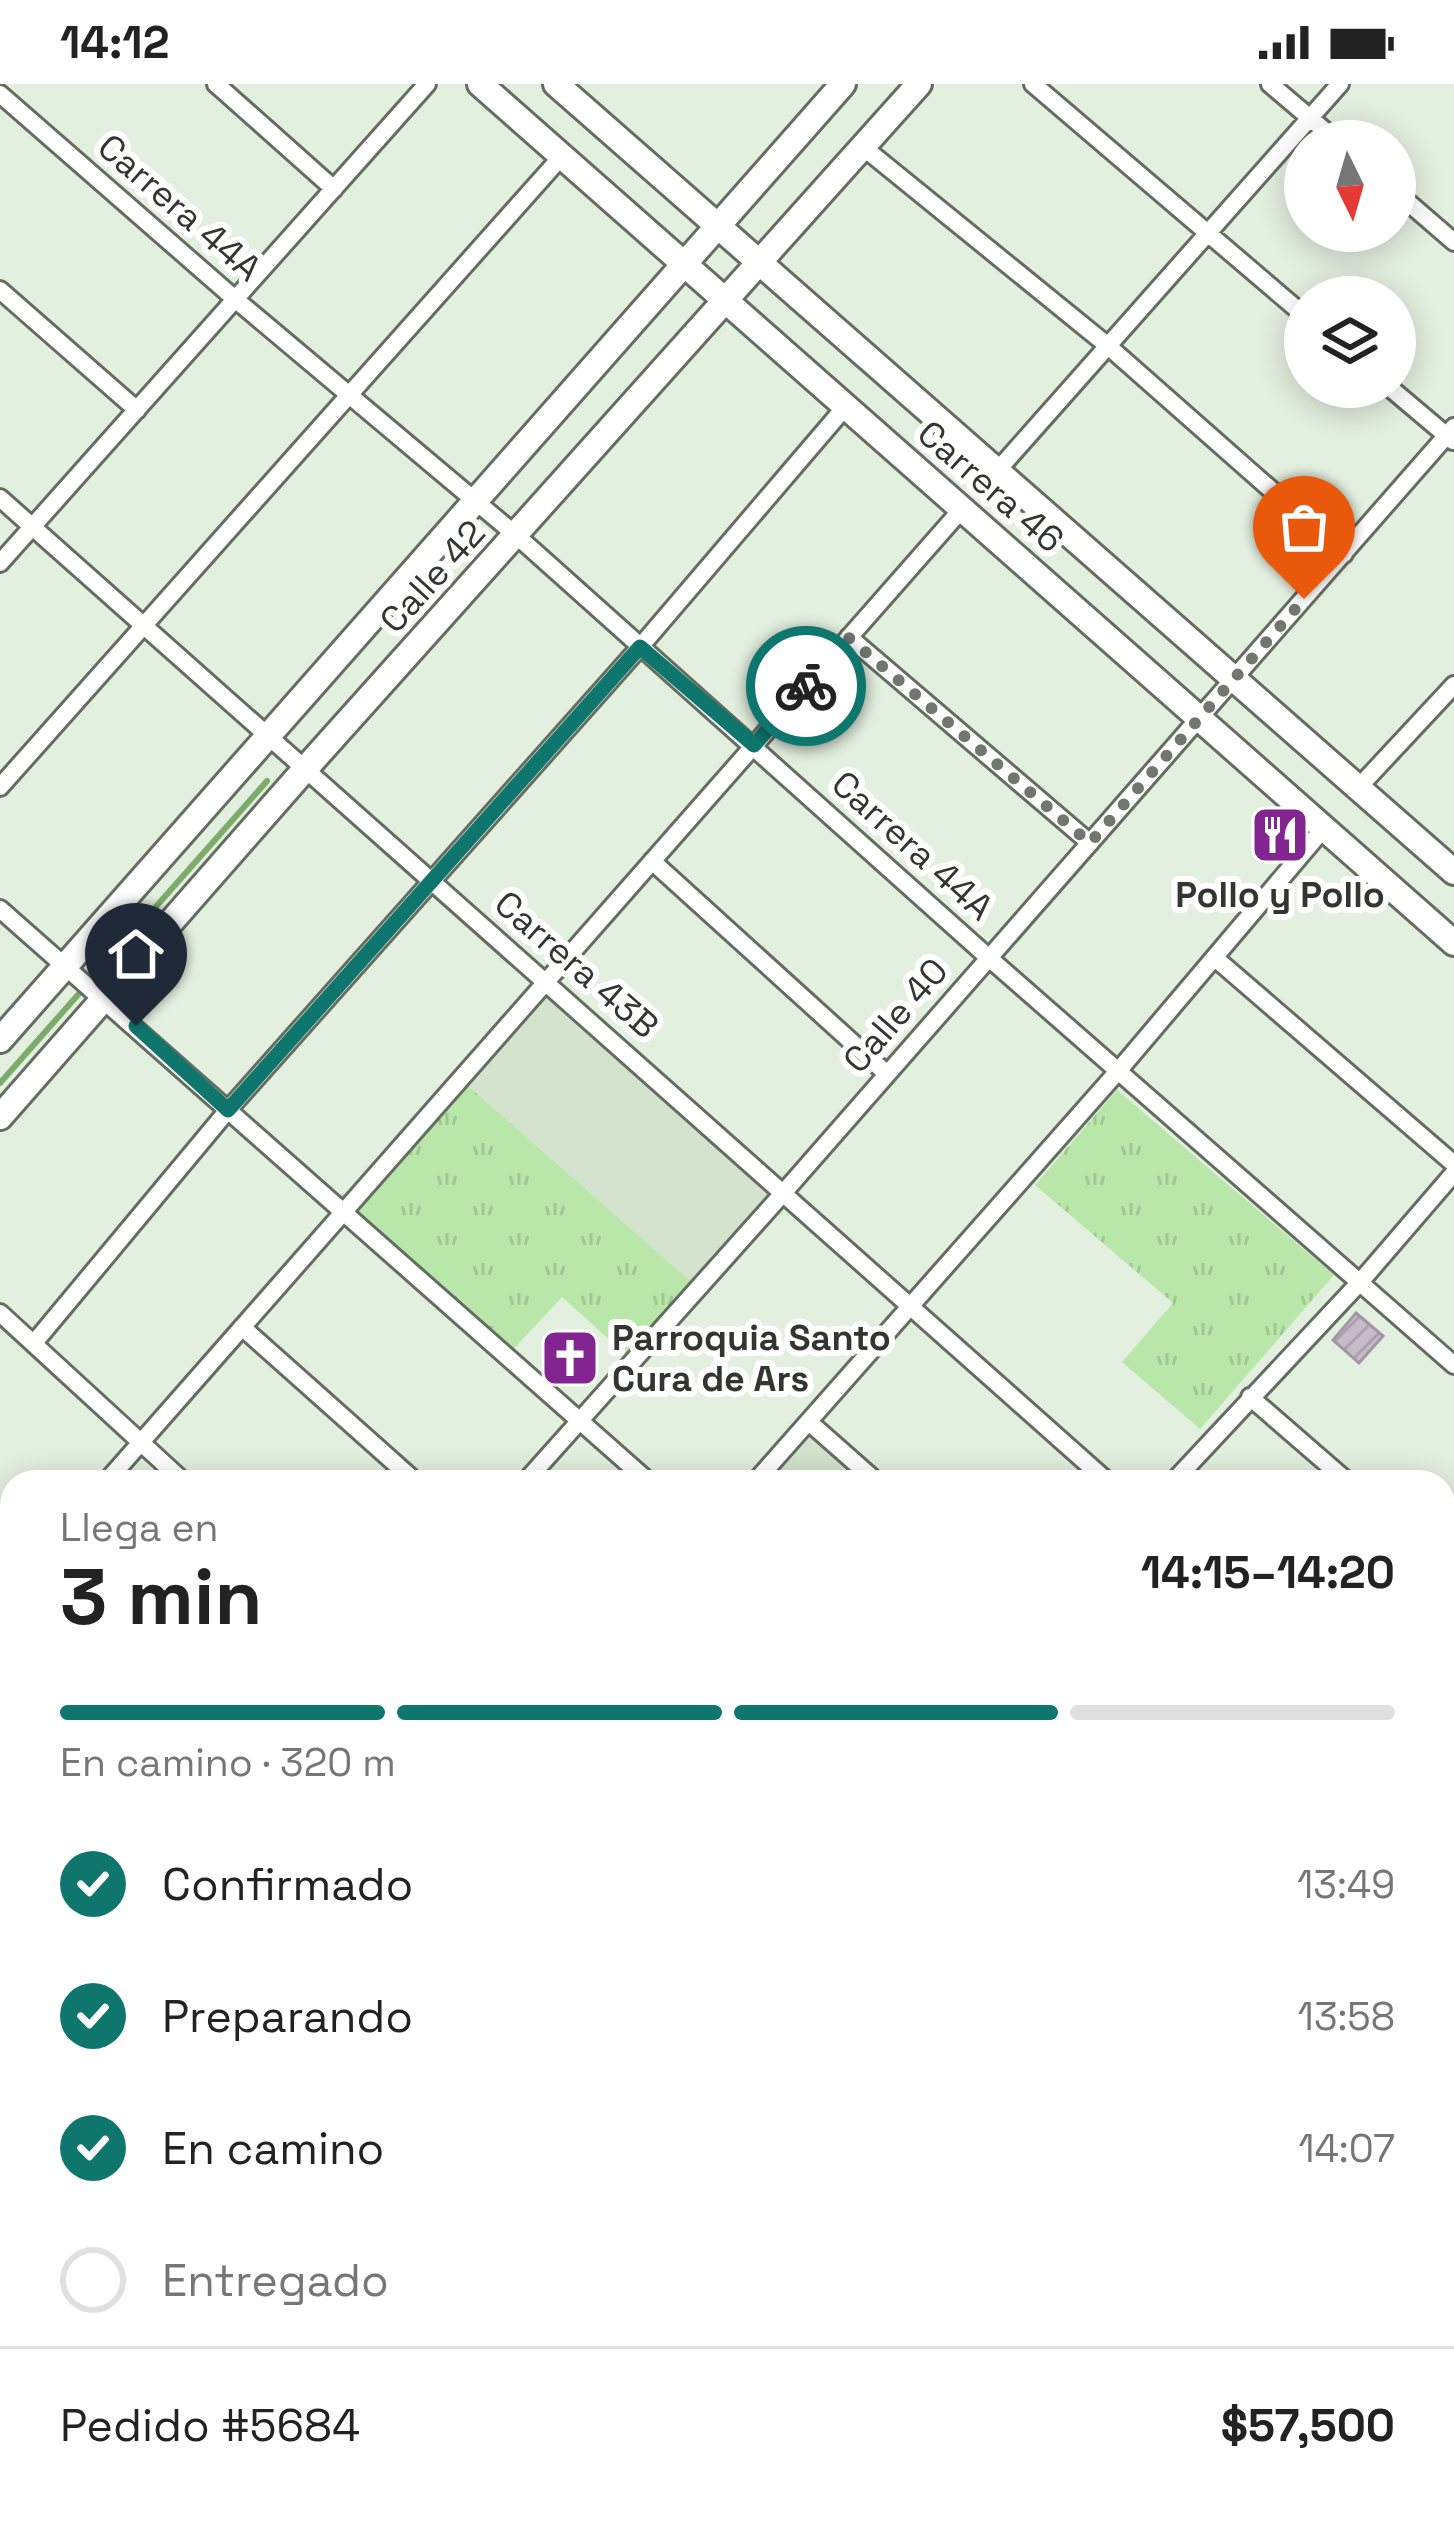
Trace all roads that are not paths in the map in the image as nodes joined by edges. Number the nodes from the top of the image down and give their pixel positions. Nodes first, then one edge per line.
1 (217, 84) edge
2 (428, 84) edge
3 (480, 84) edge
4 (556, 84) edge
5 (843, 84) edge
6 (919, 84) edge
7 (1033, 84) edge
8 (1270, 84) edge
9 (1340, 84) edge
10 (0, 94) edge
11 (1310, 118) junction
12 (1312, 120) edge
13 (863, 147) junction
14 (562, 156) junction
15 (334, 189) junction
16 (1416, 209) edge
17 (718, 225) junction
18 (1207, 234) junction
19 (1454, 242) edge
20 (760, 262) junction
21 (684, 264) junction
22 (0, 290) edge
23 (1284, 298) edge
24 (235, 299) junction
25 (726, 301) junction
26 (1108, 346) junction
27 (348, 395) junction
28 (846, 406) junction
29 (1416, 408) edge
30 (137, 410) junction
31 (1452, 435) edge
32 (998, 471) junction
33 (0, 498) edge
34 (475, 500) junction
35 (962, 509) junction
36 (32, 527) junction
37 (517, 536) junction
38 (1343, 554) junction
39 (0, 563) edge
40 (146, 626) junction
41 (849, 638) junction
42 (640, 647) junction
43 (1234, 678) junction
44 (1454, 685) edge
45 (1199, 718) junction
46 (268, 734) junction
47 (754, 745) junction
48 (306, 768) junction
49 (0, 787) edge
50 (1358, 788) junction
51 (1324, 828) junction
52 (1090, 843) junction
53 (652, 861) junction
54 (1454, 872) edge
55 (433, 881) junction
56 (0, 909) edge
57 (1454, 943) edge
58 (989, 958) junction
59 (1215, 958) junction
60 (68, 970) junction
61 (546, 981) junction
62 (101, 995) junction
63 (0, 1040) edge
64 (1119, 1070) junction
65 (887, 1074) junction
66 (228, 1110) junction
67 (0, 1117) edge
68 (1454, 1168) edge
69 (785, 1191) junction
70 (344, 1211) junction
71 (1361, 1281) junction
72 (910, 1307) junction
73 (0, 1312) edge
74 (242, 1327) junction
75 (34, 1343) junction
76 (1454, 1365) edge
77 (1250, 1397) junction
78 (580, 1420) junction
79 (809, 1422) junction
80 (140, 1443) junction
81 (116, 1470) edge
82 (170, 1470) edge
83 (403, 1470) edge
84 (536, 1470) edge
85 (636, 1470) edge
86 (766, 1470) edge
87 (864, 1470) edge
88 (1094, 1470) edge
89 (1184, 1470) edge
90 (1334, 1470) edge

1 - 15 street
2 - 15 street
3 - 14 street, Carrera 46
4 - 17 street, Carrera 46
5 - 17 street, Calle 42
6 - 13 street, Calle 42
7 - 18 street
8 - 11 street
9 - 11 street
10 - 24 street, Carrera 44A
11 - 12 street
11 - 18 street
13 - 20 street, Calle 42
13 - 26 street
14 - 21 street, Carrera 46
14 - 27 street
15 - 24 street
16 - 19 street
17 - 20 street, Carrera 46
17 - 21 street, Calle 42
18 - 23 street
18 - 26 street
20 - 25 street, Calle 42
20 - 32 street, Carrera 46
21 - 25 street, Carrera 46
21 - 34 street, Calle 42
22 - 30 street
24 - 27 street, Carrera 44A
24 - 30 street
25 - 28 street, Carrera 46
25 - 37 street, Calle 42
26 - 32 street
26 - 38 street
27 - 34 street, Carrera 44A
27 - 40 street
28 - 35 street, Carrera 46
28 - 42 street
29 - 31 street
30 - 36 street
31 - 38 street, Calle 40
32 - 43 street, Carrera 46
33 - 36 street, Carrera 43B
34 - 37 street, Carrera 44A
34 - 46 street, Calle 42
35 - 41 street
35 - 45 street, Carrera 46
36 - 39 street
36 - 40 street, Carrera 43B
37 - 42 street, Carrera 44A
37 - 48 street, Calle 42
38 - 43 street, Calle 40
40 - 46 street, Carrera 43B
40 - 49 street
41 - 47 street
41 - 52 street
42 - 47 street, Carrera 44A
42 - 55 street
43 - 45 street, Calle 40
43 - 50 street, Carrera 46
44 - 50 street
45 - 51 street, Carrera 46
45 - 52 street, Calle 40
46 - 48 street, Carrera 43B
46 - 60 street, Calle 42
47 - 53 street
47 - 58 street, Carrera 44A
48 - 55 street, Carrera 43B
48 - 62 street, Calle 42
50 - 54 street, Carrera 46
51 - 57 street, Carrera 46
51 - 59 street
52 - 58 street, Calle 40
53 - 61 street
53 - 65 street
55 - 61 street, Carrera 43B
55 - 66 street
56 - 60 street
58 - 64 street, Carrera 44A
58 - 65 street, Calle 40
59 - 64 street
59 - 68 street
60 - 62 street
60 - 63 street, Calle 42
61 - 69 street, Carrera 43B
61 - 70 street
62 - 66 street
62 - 67 street, Calle 42
64 - 71 street, Carrera 44A
64 - 72 street
65 - 69 street, Calle 40
66 - 70 street
66 - 75 street
68 - 71 street
69 - 72 street, Carrera 43B
69 - 78 street, Calle 40
70 - 74 street
70 - 78 street
71 - 76 street, Carrera 44A
71 - 77 street
72 - 79 street
72 - 88 street, Carrera 43B
73 - 75 street
74 - 80 street
74 - 83 street
75 - 80 street
77 - 89 street
77 - 90 street
78 - 84 street, Calle 40
78 - 85 street
79 - 86 street
79 - 87 street
80 - 81 street
80 - 82 street

